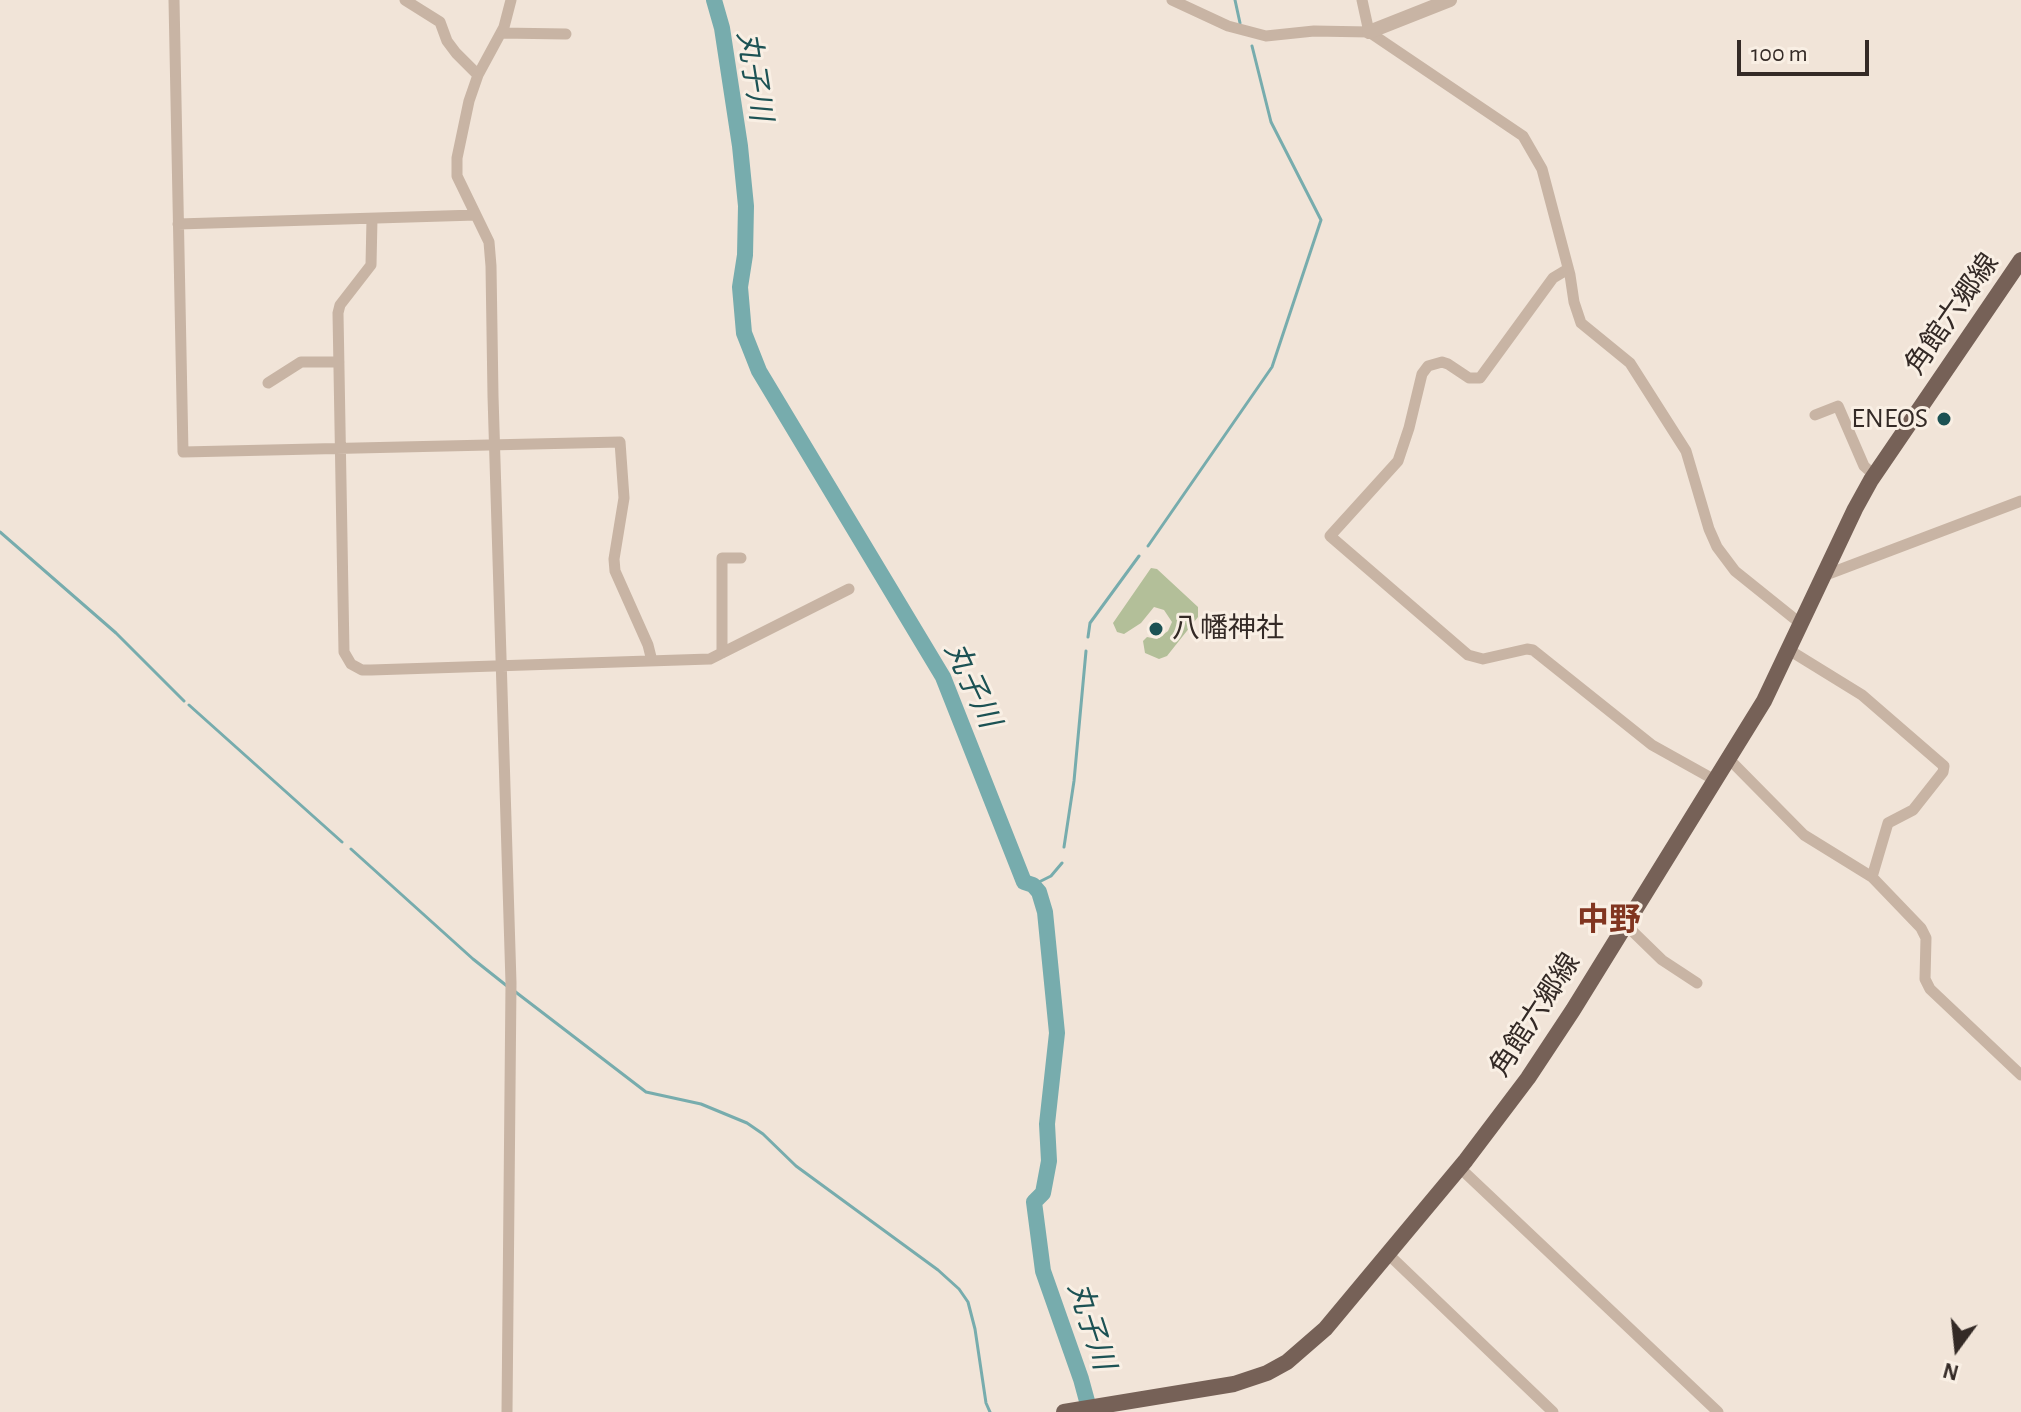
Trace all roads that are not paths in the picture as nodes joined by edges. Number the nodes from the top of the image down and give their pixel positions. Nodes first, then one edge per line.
1 (174, 0) edge
2 (511, 0) edge
3 (1172, 0) edge
4 (1362, 0) edge
5 (1450, 0) edge
6 (409, 1) edge
7 (1369, 32) junction
8 (501, 33) junction
9 (566, 34) dead end
10 (478, 75) junction
11 (476, 215) junction
12 (372, 219) junction
13 (178, 224) junction
14 (2021, 260) edge
15 (1568, 269) junction
16 (339, 362) junction
17 (268, 383) dead end
18 (1815, 415) dead end
19 (495, 444) junction
20 (340, 449) junction
21 (1874, 475) junction
22 (2021, 501) edge
23 (741, 558) dead end
24 (1823, 576) junction
25 (849, 589) dead end
26 (1801, 624) junction
27 (1789, 650) junction
28 (722, 653) junction
29 (652, 661) junction
30 (502, 666) junction
31 (1727, 757) junction
32 (1713, 779) junction
33 (1872, 877) junction
34 (1624, 923) junction
35 (1697, 983) dead end
36 (2021, 1075) edge
37 (1460, 1168) junction
38 (1388, 1254) junction
39 (1128, 1407) edge
40 (507, 1412) edge
41 (1064, 1412) edge
42 (1553, 1412) edge
43 (1718, 1412) edge

1 - 13 street
2 - 8 street
3 - 7 street
4 - 7 street
5 - 7 street
6 - 10 street
7 - 15 street
8 - 9 street
8 - 10 street
10 - 11 street
11 - 12 street
11 - 19 street
12 - 13 street
12 - 16 street
13 - 20 street
14 - 21 main road, 角館六郷線
15 - 26 street
15 - 32 street
16 - 17 street
16 - 20 street
18 - 21 street
19 - 20 street
19 - 29 street
19 - 30 street
20 - 30 street
21 - 24 main road, 角館六郷線
22 - 24 street
23 - 28 street
24 - 26 main road, 角館六郷線
25 - 28 street
26 - 27 main road, 角館六郷線
27 - 31 main road, 角館六郷線
27 - 33 street
28 - 29 street
29 - 30 street
30 - 40 street
31 - 32 main road, 角館六郷線
31 - 33 street
32 - 34 main road, 角館六郷線
33 - 36 street
34 - 35 street
34 - 37 main road, 角館六郷線
37 - 38 main road, 角館六郷線
37 - 43 street
38 - 39 main road, 角館六郷線
38 - 42 street
39 - 41 main road, 角館六郷線

